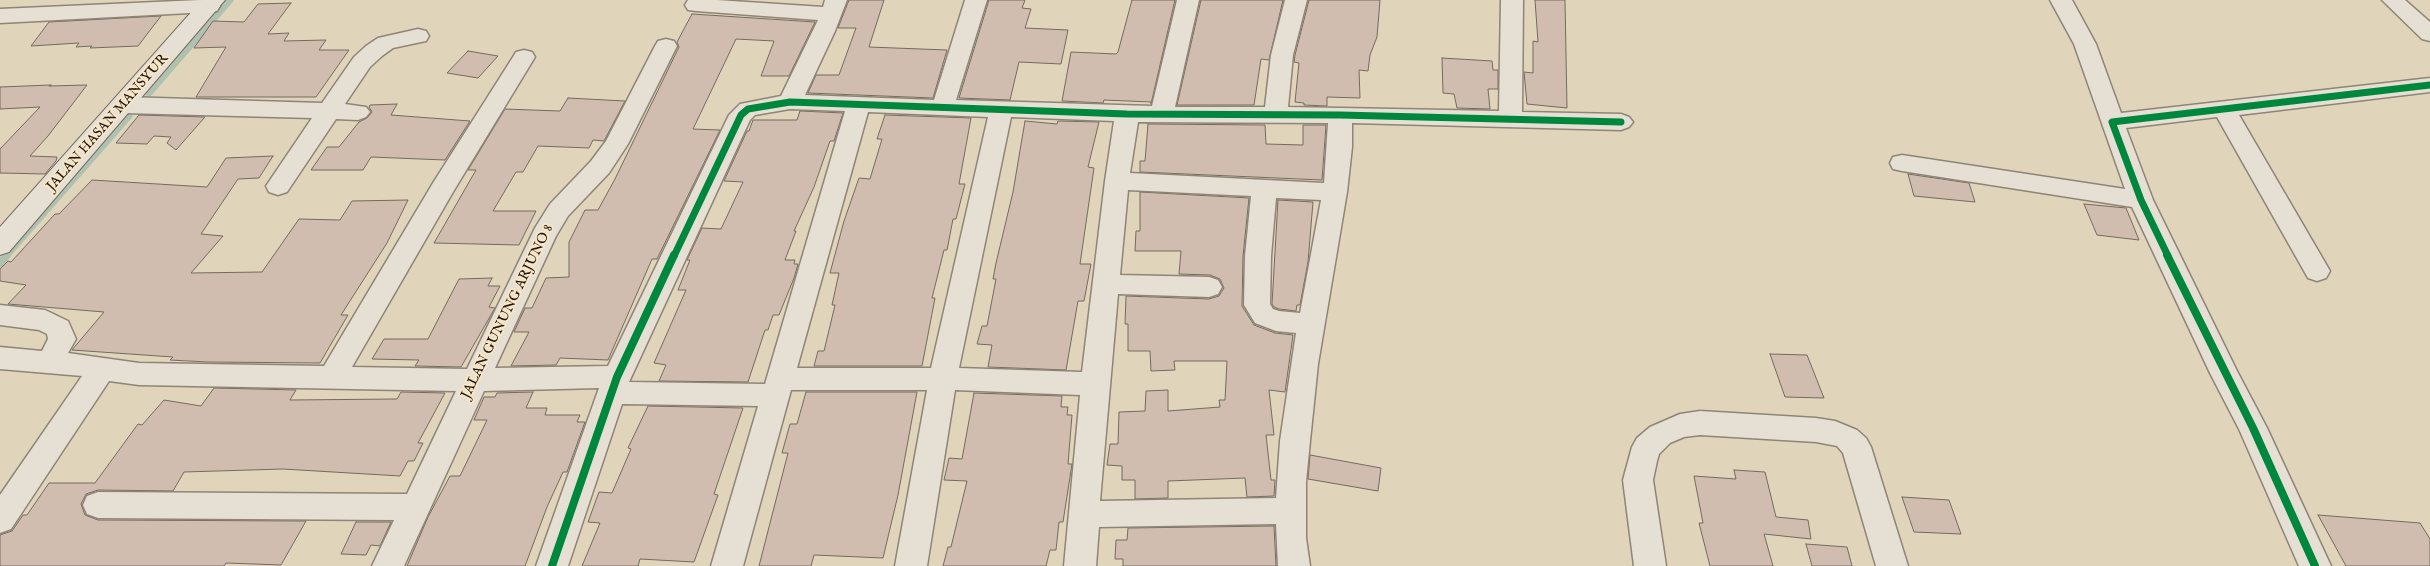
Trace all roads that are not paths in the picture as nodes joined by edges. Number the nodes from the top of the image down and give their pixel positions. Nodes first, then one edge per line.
1 (976, 0) edge
2 (1188, 0) edge
3 (1296, 0) edge
4 (1512, 0) edge
5 (2061, 0) edge
6 (2393, 0) edge
7 (212, 3) edge
8 (696, 5) dead end
9 (833, 7) edge
10 (0, 16) edge
11 (2430, 34) edge
12 (418, 36) dead end
13 (666, 46) dead end
14 (524, 57) dead end
15 (2430, 85) edge
16 (790, 102) junction
17 (124, 105) junction
18 (858, 105) junction
19 (943, 106) junction
20 (2223, 108) junction
21 (1000, 109) junction
22 (329, 111) junction
23 (358, 112) dead end
24 (1162, 113) junction
25 (1127, 114) junction
26 (1276, 114) junction
27 (1340, 115) junction
28 (1510, 118) junction
29 (1621, 122) dead end
30 (2112, 122) junction
31 (1902, 164) dead end
32 (1117, 181) junction
33 (278, 186) dead end
34 (1264, 188) junction
35 (1335, 192) junction
36 (2142, 200) junction
37 (0, 245) edge
38 (2317, 271) dead end
39 (1106, 284) junction
40 (1209, 287) dead end
41 (0, 314) edge
42 (1312, 324) junction
43 (0, 358) edge
44 (50, 362) junction
45 (102, 369) junction
46 (332, 377) junction
47 (943, 379) junction
48 (474, 380) junction
49 (1095, 384) junction
50 (615, 385) junction
51 (778, 387) junction
52 (98, 506) dead end
53 (417, 507) junction
54 (1291, 511) junction
55 (1086, 514) junction
56 (0, 520) edge
57 (388, 566) edge
58 (552, 566) edge
59 (727, 566) edge
60 (911, 566) edge
61 (1080, 566) edge
62 (1294, 566) edge
63 (1650, 566) edge
64 (1892, 566) edge
65 (2315, 566) edge

1 - 19 street
2 - 24 street
3 - 26 street
4 - 28 street
5 - 30 street
6 - 11 street
7 - 10 street
7 - 17 street, JALAN HASAN MANSYUR
8 - 9 street
9 - 16 street
12 - 22 street
13 - 48 street, JALAN GUNUNG ARJUNO 8
14 - 46 street
15 - 20 street
16 - 18 street
16 - 50 street
17 - 22 street
17 - 37 street, JALAN HASAN MANSYUR
18 - 19 street
18 - 51 street
19 - 21 street
20 - 30 street
20 - 38 street
21 - 25 street
21 - 47 street
22 - 23 street
22 - 33 street
24 - 25 street
24 - 26 street
25 - 32 street
26 - 27 street
27 - 28 street
27 - 35 street
28 - 29 street
30 - 36 street
31 - 36 street
32 - 34 street
32 - 39 street
34 - 35 street
34 - 42 street
35 - 42 street
36 - 65 street
39 - 40 street
39 - 49 street
41 - 44 street
42 - 54 street
43 - 44 street
44 - 45 street
45 - 46 street
45 - 56 street
46 - 48 street
47 - 49 street
47 - 51 street
47 - 60 street
48 - 50 street
48 - 53 street, JALAN GUNUNG ARJUNO 8
49 - 55 street
50 - 51 street
50 - 58 street
51 - 59 street
52 - 53 street
53 - 57 street, JALAN GUNUNG ARJUNO 8
54 - 55 street
54 - 62 street
55 - 61 street
63 - 64 street

